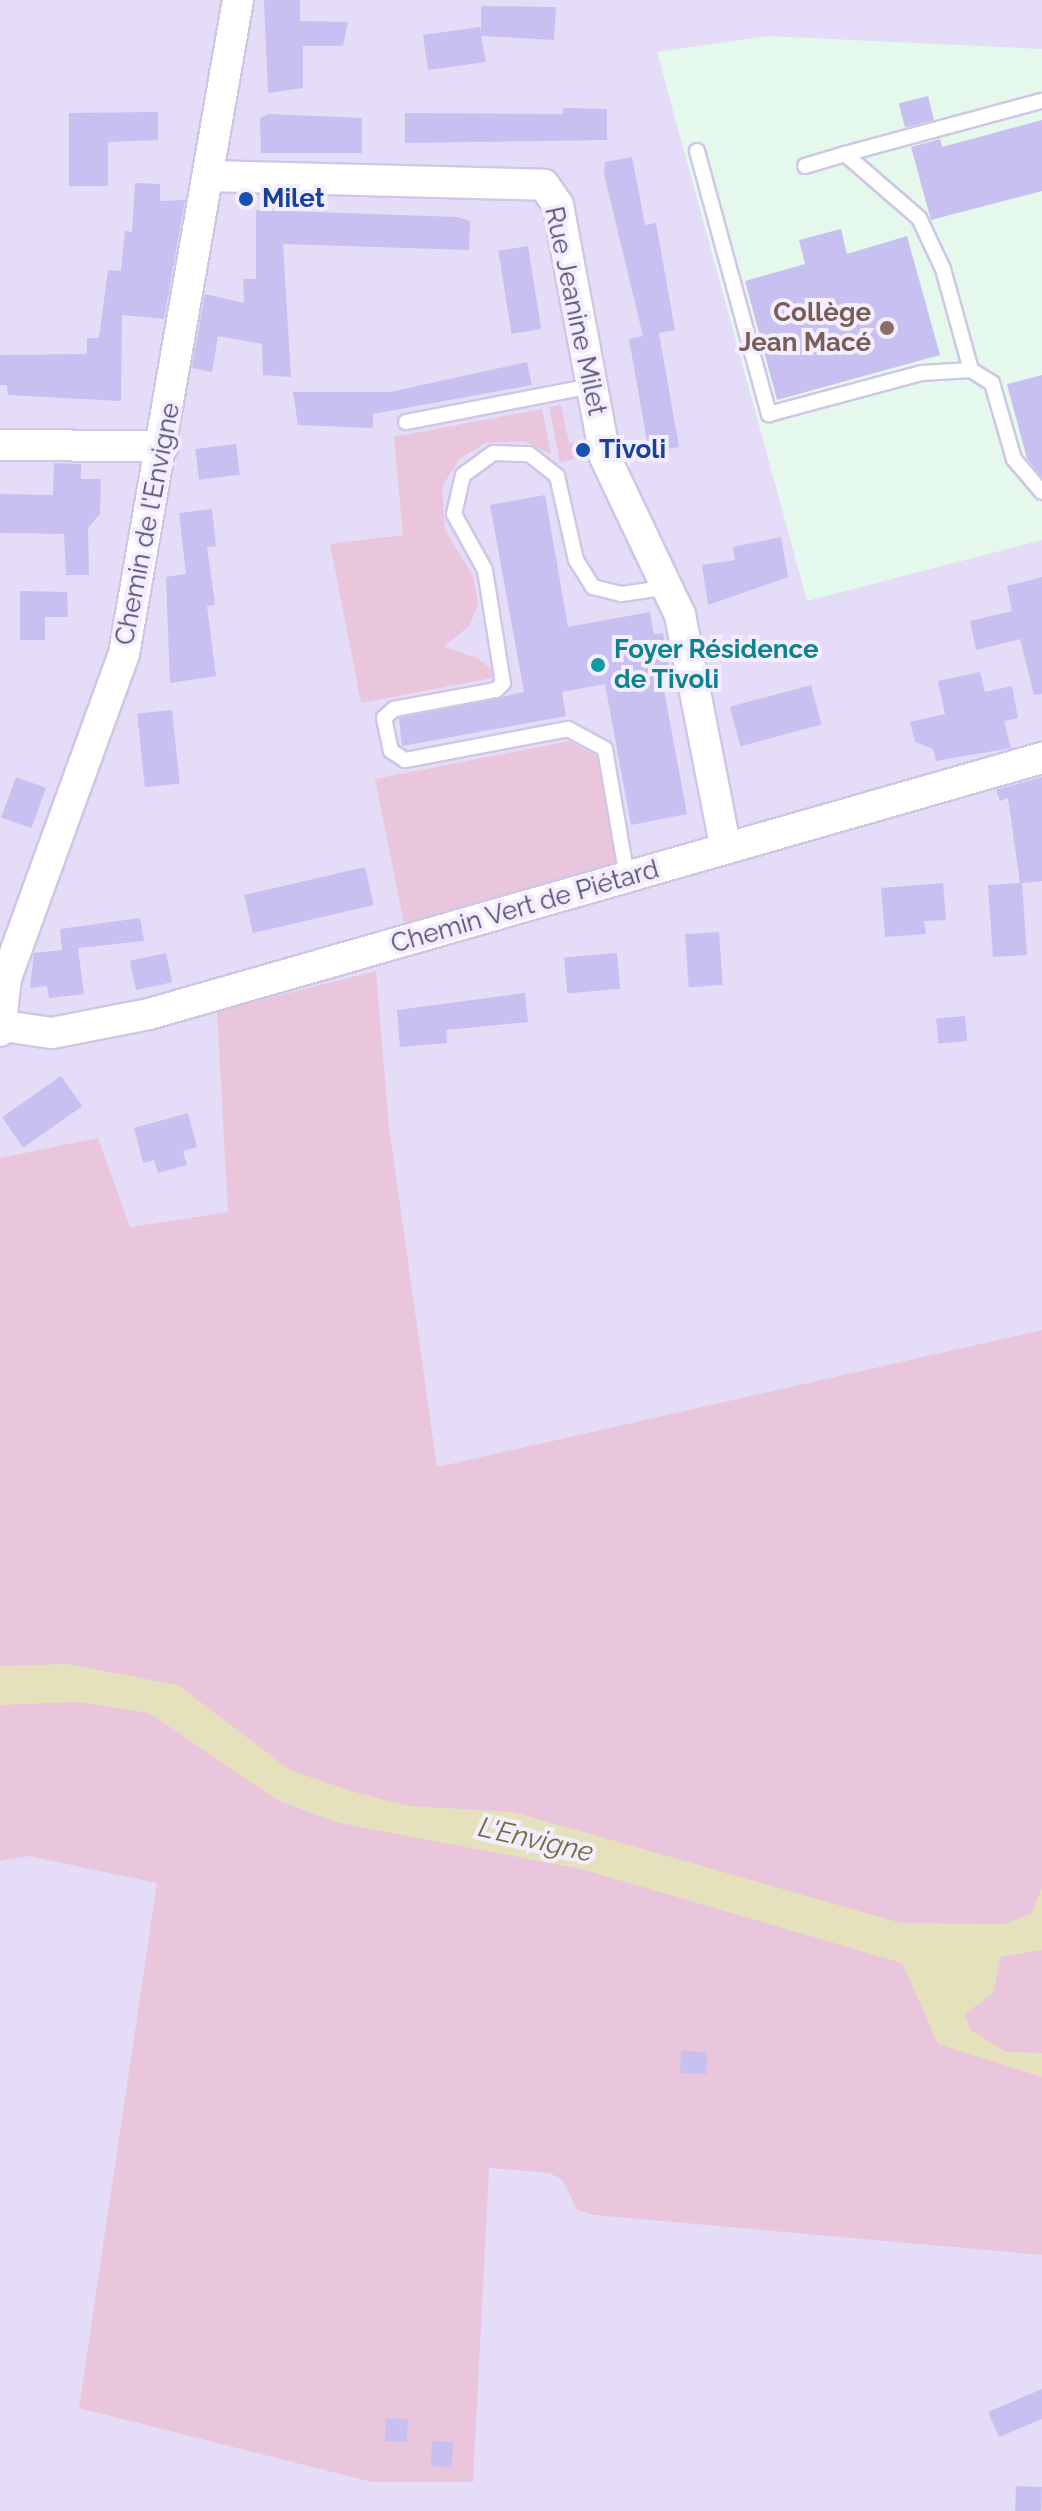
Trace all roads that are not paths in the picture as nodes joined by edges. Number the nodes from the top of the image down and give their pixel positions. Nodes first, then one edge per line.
1 (238, 0) edge
2 (1042, 101) edge
3 (697, 151) dead end
4 (845, 154) junction
5 (805, 166) dead end
6 (208, 176) junction
7 (971, 370) junction
8 (592, 386) junction
9 (406, 422) dead end
10 (0, 445) edge
11 (163, 446) junction
12 (1042, 492) edge
13 (671, 587) junction
14 (1042, 758) edge
15 (726, 849) junction
16 (627, 877) junction
17 (2, 1028) edge

1 - 6 street, Chemin de l'Envigne
2 - 4 lane
3 - 7 lane
4 - 5 lane
4 - 7 lane
6 - 8 street, Rue Jeanine Milet
6 - 11 street, Chemin de l'Envigne
7 - 12 lane
8 - 9 lane
8 - 13 street, Rue Jeanine Milet
10 - 11 street
11 - 17 street, Chemin de l'Envigne
13 - 15 street, Rue Jeanine Milet
13 - 16 lane
14 - 15 street, Chemin Vert de Piétard
15 - 16 street, Chemin Vert de Piétard
16 - 17 street, Chemin Vert de Piétard

